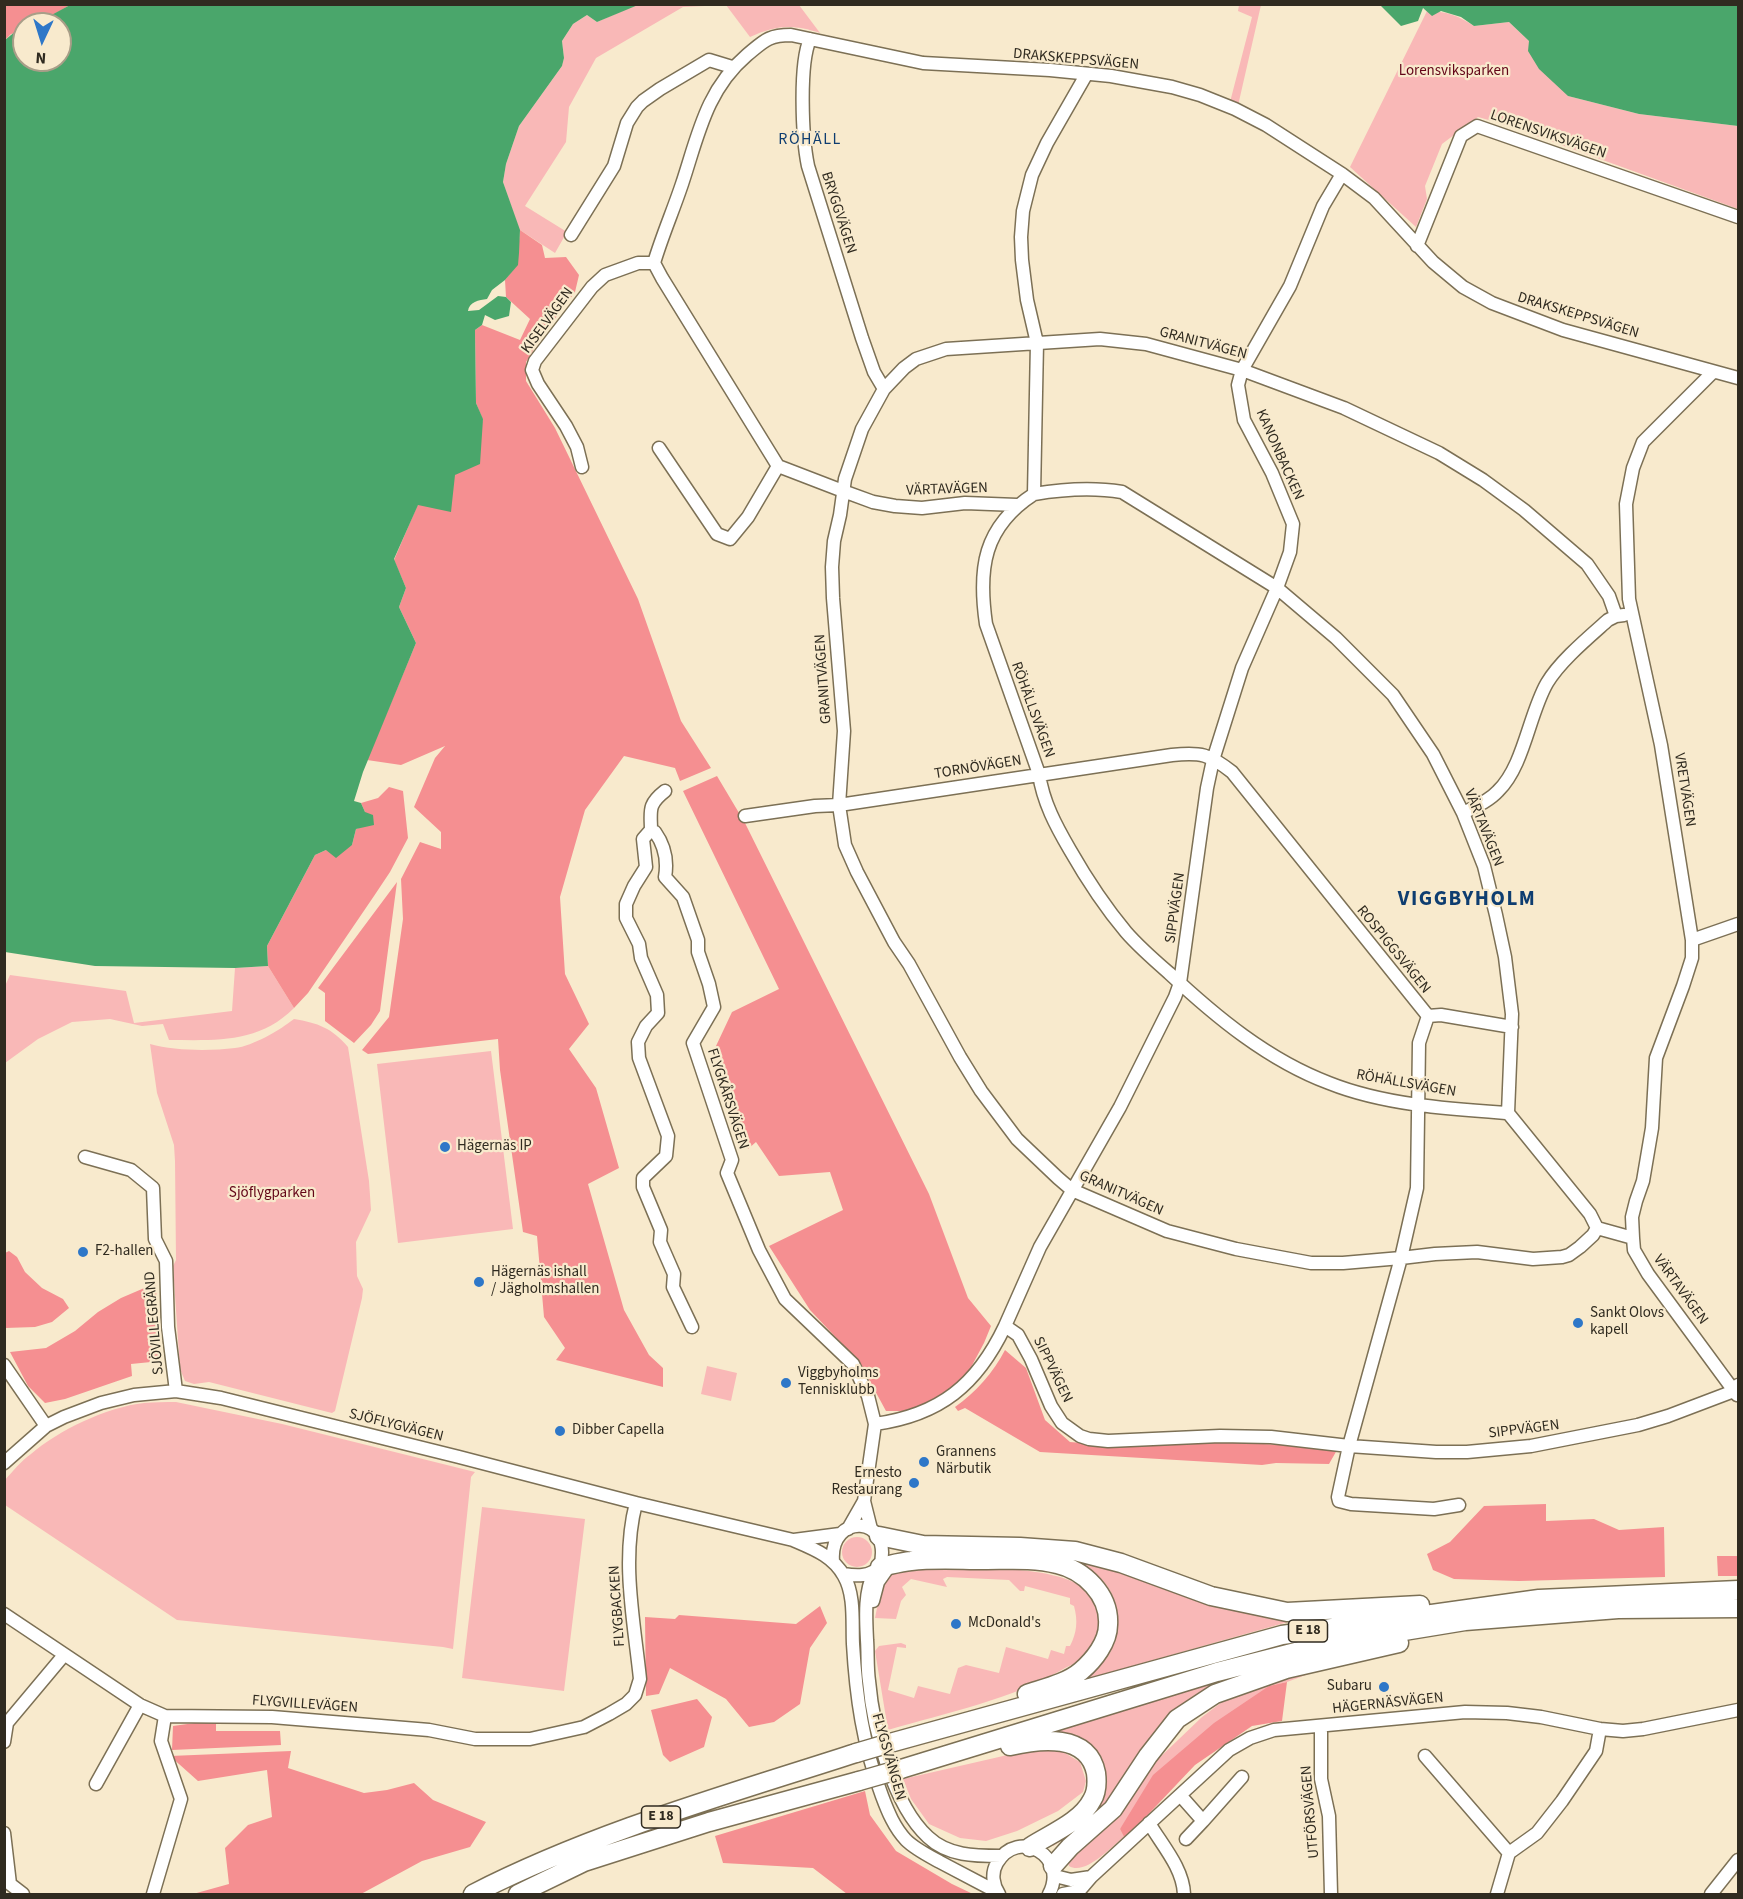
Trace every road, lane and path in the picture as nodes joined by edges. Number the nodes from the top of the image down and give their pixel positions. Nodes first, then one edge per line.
1 (810, 39) junction
2 (732, 67) junction
3 (1086, 75) junction
4 (1342, 174) junction
5 (1738, 217) edge
6 (571, 235) dead end
7 (1417, 246) junction
8 (654, 263) junction
9 (1037, 343) junction
10 (1242, 370) junction
11 (1713, 372) junction
12 (1738, 378) edge
13 (884, 389) junction
14 (659, 448) dead end
15 (778, 465) junction
16 (582, 467) dead end
17 (843, 491) junction
18 (1034, 494) junction
19 (1017, 506) junction
20 (1277, 588) junction
21 (1632, 614) junction
22 (1616, 616) junction
23 (1213, 760) junction
24 (1039, 774) junction
25 (665, 791) dead end
26 (839, 805) junction
27 (1463, 813) junction
28 (746, 816) dead end
29 (651, 831) junction
30 (1738, 924) edge
31 (1692, 940) junction
32 (1180, 983) junction
33 (1428, 1016) junction
34 (1512, 1028) junction
35 (1418, 1104) junction
36 (1508, 1113) junction
37 (85, 1157) dead end
38 (1072, 1190) junction
39 (1597, 1228) junction
40 (1633, 1238) junction
41 (1401, 1258) junction
42 (1005, 1326) junction
43 (692, 1327) dead end
44 (4, 1365) edge
45 (176, 1391) junction
46 (1737, 1391) edge
47 (875, 1424) junction
48 (46, 1426) junction
49 (1349, 1446) junction
50 (4, 1463) edge
51 (864, 1501) junction
52 (636, 1503) junction
53 (1459, 1505) dead end
54 (844, 1531) junction
55 (875, 1532) junction
56 (793, 1540) junction
57 (833, 1561) junction
58 (881, 1568) junction
59 (843, 1574) junction
60 (1738, 1590) edge
61 (1539, 1599) junction
62 (1738, 1608) edge
63 (4, 1614) edge
64 (867, 1619) junction
65 (1465, 1621) junction
66 (64, 1655) junction
67 (626, 1704) joint
68 (140, 1705) junction
69 (1738, 1710) edge
70 (165, 1716) junction
71 (1321, 1726) junction
72 (1600, 1729) junction
73 (4, 1742) edge
74 (890, 1743) junction
75 (1425, 1756) dead end
76 (901, 1769) junction
77 (1242, 1777) dead end
78 (96, 1784) dead end
79 (1180, 1795) junction
80 (1203, 1821) junction
81 (1149, 1823) junction
82 (4, 1833) edge
83 (1186, 1839) dead end
84 (1030, 1847) junction
85 (1509, 1853) junction
86 (1001, 1856) junction
87 (1738, 1860) edge
88 (1054, 1871) junction
89 (1091, 1877) junction
90 (998, 1893) edge
91 (23, 1894) edge
92 (153, 1894) edge
93 (473, 1894) edge
94 (518, 1894) edge
95 (1049, 1894) edge
96 (1064, 1894) edge
97 (1184, 1894) edge
98 (1331, 1894) edge
99 (1497, 1894) edge
100 (1711, 1894) edge

1 - 2 street, DRAKSKEPPSVÄGEN
1 - 3 street, DRAKSKEPPSVÄGEN
1 - 13 street, BRYGGVÄGEN
2 - 6 street
2 - 8 street, DRAKSKEPPSVÄGEN
3 - 4 street, DRAKSKEPPSVÄGEN
3 - 9 street
4 - 7 street, DRAKSKEPPSVÄGEN
4 - 10 street, KANONBACKEN
5 - 7 street, LORENSVIKSVÄGEN
7 - 11 street, DRAKSKEPPSVÄGEN
8 - 15 street
8 - 16 street, KISELVÄGEN
9 - 10 street, GRANITVÄGEN
9 - 13 street, GRANITVÄGEN
9 - 18 street
10 - 20 street, KANONBACKEN
10 - 22 street, GRANITVÄGEN
11 - 12 street, DRAKSKEPPSVÄGEN
11 - 21 street, VRETVÄGEN
13 - 17 street, GRANITVÄGEN
14 - 15 street
15 - 17 street, VÄRTAVÄGEN
17 - 19 street, VÄRTAVÄGEN
17 - 26 street, GRANITVÄGEN
18 - 19 street, RÖHÄLLSVÄGEN
18 - 20 street, VÄRTAVÄGEN
19 - 24 street, RÖHÄLLSVÄGEN
20 - 23 street, KANONBACKEN
20 - 27 street, VÄRTAVÄGEN
21 - 22 street
21 - 31 street, VRETVÄGEN
22 - 27 street
23 - 24 street, TORNÖVÄGEN
23 - 32 street, SIPPVÄGEN
23 - 33 street, ROSPIGGSVÄGEN
24 - 26 street, TORNÖVÄGEN
24 - 32 street, RÖHÄLLSVÄGEN
25 - 29 street
26 - 28 street, TORNÖVÄGEN
26 - 38 street, GRANITVÄGEN
27 - 34 street, VÄRTAVÄGEN
29 - 43 street
29 - 47 street, FLYGKÅRSVÄGEN
30 - 31 street
31 - 40 street, VRETVÄGEN
32 - 35 street, RÖHÄLLSVÄGEN
32 - 38 street, SIPPVÄGEN
33 - 34 street
33 - 35 street, ROSPIGGSVÄGEN
34 - 36 street, VÄRTAVÄGEN
35 - 36 street, RÖHÄLLSVÄGEN
35 - 41 street, ROSPIGGSVÄGEN
36 - 39 street
37 - 45 street, SJÖVILLEGRÄND
38 - 41 street, GRANITVÄGEN
38 - 42 street, SIPPVÄGEN
39 - 40 street
39 - 41 street, GRANITVÄGEN
40 - 46 street, VÄRTAVÄGEN
41 - 49 street, ROSPIGGSVÄGEN
42 - 47 street
42 - 49 street, SIPPVÄGEN
44 - 48 street
45 - 48 street, SJÖFLYGVÄGEN
45 - 52 street, SJÖFLYGVÄGEN
46 - 49 street, SIPPVÄGEN
47 - 51 street, FLYGKÅRSVÄGEN
48 - 50 street, SJÖFLYGVÄGEN
49 - 53 street, ROSPIGGSVÄGEN
51 - 54 street, FLYGKÅRSVÄGEN
51 - 55 street, FLYGKÅRSVÄGEN
52 - 56 street, SJÖFLYGVÄGEN
52 - 67 street, FLYGBACKEN
54 - 55 street
54 - 56 street, SJÖFLYGVÄGEN
54 - 57 street
55 - 58 street
55 - 61 highway
56 - 57 street, SJÖFLYGVÄGEN
57 - 59 street
58 - 59 street
58 - 64 street
58 - 64 street, FLYGSVÄNGEN
58 - 74 highway
59 - 90 street, FLYGSVÄNGEN
60 - 61 highway, E 18
61 - 74 highway, E 18
62 - 65 highway, E 18
63 - 66 street, FLYGVILLEVÄGEN
64 - 86 street, FLYGSVÄNGEN
65 - 76 highway, E 18
65 - 88 highway
66 - 68 street, FLYGVILLEVÄGEN
66 - 73 street
67 - 70 street, FLYGVILLEVÄGEN
68 - 70 street, FLYGVILLEVÄGEN
68 - 78 street
69 - 72 street, HÄGERNÄSVÄGEN
70 - 92 street
71 - 72 street, HÄGERNÄSVÄGEN
71 - 79 street, HÄGERNÄSVÄGEN
71 - 98 street, UTFÖRSVÄGEN
72 - 85 street
74 - 93 highway, E 18, bridge
75 - 85 street
76 - 84 highway
76 - 94 highway, E 18, bridge
77 - 80 street
79 - 80 street
79 - 81 street, HÄGERNÄSVÄGEN
80 - 83 street
81 - 89 street, HÄGERNÄSVÄGEN
81 - 97 street
82 - 91 street
84 - 86 street, FLYGSVÄNGEN
84 - 88 street
85 - 99 street
86 - 90 street
87 - 100 street
88 - 89 street
88 - 95 street
89 - 96 street, HÄGERNÄSVÄGEN

